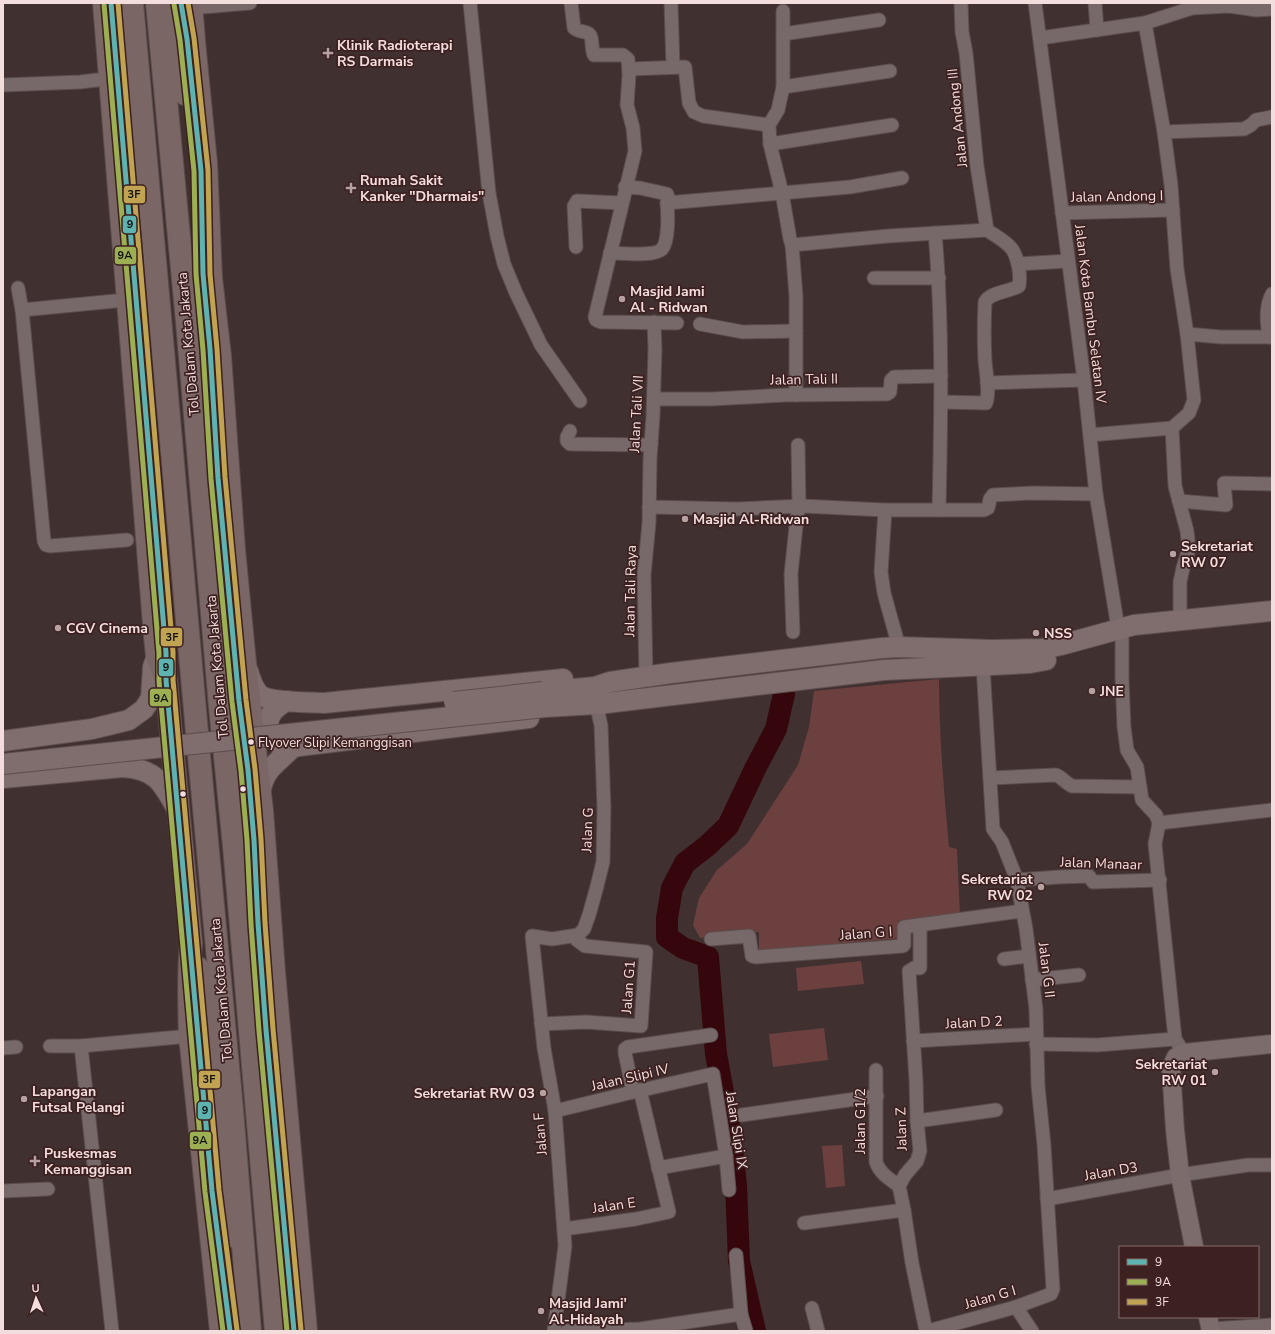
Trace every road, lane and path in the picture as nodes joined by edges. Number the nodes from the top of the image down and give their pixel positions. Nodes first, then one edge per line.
1 (90, 3) edge
2 (104, 3) edge
3 (132, 3) edge
4 (157, 3) edge
5 (168, 3) edge
6 (250, 3) edge
7 (470, 3) edge
8 (571, 3) edge
9 (671, 3) edge
10 (961, 3) edge
11 (1036, 3) edge
12 (1095, 3) edge
13 (191, 6) edge
14 (1184, 7) edge
15 (1272, 10) edge
16 (783, 11) dead end
17 (879, 20) dead end
18 (1146, 23) junction
19 (1097, 30) junction
20 (783, 34) junction
21 (1040, 38) junction
22 (673, 67) junction
23 (628, 69) junction
24 (890, 71) dead end
25 (97, 80) junction
26 (3, 85) edge
27 (783, 87) junction
28 (1272, 116) edge
29 (769, 125) junction
30 (892, 125) dead end
31 (1164, 132) junction
32 (770, 144) junction
33 (902, 178) dead end
34 (625, 187) junction
35 (113, 190) junction
36 (782, 193) junction
37 (667, 203) junction
38 (622, 204) junction
39 (1173, 210) junction
40 (1062, 213) junction
41 (987, 230) junction
42 (935, 233) junction
43 (794, 244) junction
44 (576, 247) dead end
45 (610, 253) junction
46 (1068, 260) junction
47 (1018, 264) junction
48 (211, 278) junction
49 (874, 278) dead end
50 (939, 278) junction
51 (18, 288) dead end
52 (1272, 294) edge
53 (115, 301) junction
54 (22, 310) junction
55 (186, 322) junction
56 (654, 322) junction
57 (677, 323) dead end
58 (700, 324) dead end
59 (160, 325) junction
60 (796, 331) junction
61 (1187, 334) junction
62 (1270, 337) edge
63 (941, 376) junction
64 (1084, 380) junction
65 (987, 384) junction
66 (796, 395) junction
67 (654, 399) junction
68 (580, 401) dead end
69 (941, 402) junction
70 (1172, 428) junction
71 (570, 431) dead end
72 (1090, 435) junction
73 (651, 445) junction
74 (798, 445) dead end
75 (1272, 484) edge
76 (1096, 494) junction
77 (1179, 501) junction
78 (799, 506) junction
79 (649, 507) junction
80 (885, 510) junction
81 (939, 510) junction
82 (127, 540) dead end
83 (148, 552) junction
84 (1272, 611) edge
85 (1180, 620) junction
86 (1272, 624) edge
87 (793, 632) dead end
88 (1120, 634) junction
89 (899, 647) junction
90 (157, 656) junction
91 (245, 663) junction
92 (984, 666) junction
93 (646, 677) junction
94 (610, 682) junction
95 (544, 700) junction
96 (287, 701) junction
97 (594, 709) junction
98 (99, 728) junction
99 (3, 741) edge
100 (293, 748) junction
101 (3, 753) edge
102 (3, 764) edge
103 (107, 769) junction
104 (3, 778) edge
105 (990, 778) junction
106 (1140, 788) junction
107 (260, 793) junction
108 (1272, 810) edge
109 (178, 812) junction
110 (1159, 823) junction
111 (1017, 880) junction
112 (1160, 880) junction
113 (1022, 911) junction
114 (920, 925) junction
115 (575, 936) junction
116 (711, 939) dead end
117 (191, 943) junction
118 (1029, 956) junction
119 (1004, 959) dead end
120 (1079, 975) dead end
121 (1032, 980) junction
122 (541, 1024) junction
123 (710, 1035) dead end
124 (190, 1036) junction
125 (1036, 1039) junction
126 (913, 1041) junction
127 (1272, 1044) edge
128 (50, 1046) dead end
129 (81, 1046) junction
130 (1180, 1046) junction
131 (16, 1047) dead end
132 (3, 1048) edge
133 (876, 1070) dead end
134 (712, 1074) joint
135 (636, 1091) junction
136 (877, 1096) junction
137 (996, 1110) dead end
138 (555, 1111) junction
139 (742, 1115) dead end
140 (917, 1121) junction
141 (726, 1156) junction
142 (1272, 1165) edge
143 (658, 1168) junction
144 (1180, 1175) junction
145 (899, 1186) junction
146 (48, 1189) dead end
147 (729, 1190) dead end
148 (3, 1191) edge
149 (1047, 1199) junction
150 (904, 1210) junction
151 (804, 1223) dead end
152 (564, 1229) junction
153 (1194, 1246) edge
154 (736, 1255) dead end
155 (244, 1267) junction
156 (1053, 1285) joint
157 (1016, 1306) junction
158 (812, 1308) dead end
159 (741, 1314) junction
160 (1272, 1325) edge
161 (1210, 1326) edge
162 (112, 1331) edge
163 (221, 1331) edge
164 (250, 1331) edge
165 (276, 1331) edge
166 (306, 1331) edge
167 (554, 1331) edge
168 (567, 1331) edge
169 (746, 1331) edge
170 (818, 1331) edge
171 (927, 1331) edge
172 (1032, 1331) edge

1 - 25 highway
2 - 35 highway
3 - 59 highway, Tol Dalam Kota Jakarta
4 - 55 highway, Tol Dalam Kota Jakarta
5 - 48 highway
6 - 13 street
7 - 68 street
8 - 23 street
9 - 22 street
10 - 41 street, Jalan Andong III
11 - 21 street, Jalan Kota Bambu Selatan IV
12 - 19 street
13 - 48 highway
14 - 15 street
14 - 18 street
16 - 20 street
17 - 20 street
18 - 19 street
18 - 31 street
19 - 21 street
20 - 27 street
21 - 40 street, Jalan Kota Bambu Selatan IV
22 - 23 street
22 - 29 street
23 - 34 street
24 - 27 street
25 - 26 street
25 - 35 highway
27 - 29 street
28 - 31 street
29 - 32 street
30 - 32 street
31 - 39 street
32 - 36 street
33 - 36 street
34 - 37 street
34 - 38 street
35 - 53 highway
35 - 83 highway
36 - 37 street
36 - 43 street
37 - 45 street
38 - 44 street
38 - 45 street
39 - 40 street, Jalan Andong I
39 - 61 street
40 - 46 street, Jalan Kota Bambu Selatan IV
41 - 42 street
41 - 47 street
42 - 43 street
42 - 50 street
43 - 60 street
45 - 56 street
46 - 47 street
46 - 64 street, Jalan Kota Bambu Selatan IV
47 - 65 street
48 - 91 highway
49 - 50 street
50 - 63 street
51 - 54 street
52 - 62 street
53 - 54 street
53 - 83 highway
54 - 82 street
55 - 59 highway
55 - 165 highway, Tol Dalam Kota Jakarta
56 - 57 street
56 - 67 street, Jalan Tali VII
58 - 60 street
59 - 155 highway, Tol Dalam Kota Jakarta
60 - 66 street
61 - 62 street
61 - 70 street
63 - 66 street, Jalan Tali II
63 - 69 street
64 - 65 street
64 - 72 street, Jalan Kota Bambu Selatan IV
65 - 69 street
66 - 67 street, Jalan Tali II
67 - 73 street, Jalan Tali VII
69 - 81 street
70 - 72 street
70 - 77 street
71 - 73 street
72 - 76 street, Jalan Kota Bambu Selatan IV
73 - 79 street, Jalan Tali VII
74 - 78 street
75 - 77 street
76 - 81 street
76 - 88 street, Jalan Kota Bambu Selatan IV
77 - 85 street
78 - 79 street
78 - 80 street
78 - 87 street
79 - 93 street, Jalan Tali Raya
80 - 81 street
80 - 89 street
83 - 90 highway
84 - 85 main road
85 - 88 main road
86 - 88 main road
88 - 89 main road
88 - 92 main road
88 - 106 street, Jalan Kota Bambu Selatan IV
89 - 93 main road
90 - 98 main road
90 - 109 highway
91 - 96 main road
91 - 107 highway
92 - 97 main road
92 - 105 street, Jalan G II
93 - 94 main road
94 - 95 main road
94 - 96 main road
95 - 97 main road
95 - 101 main road, bridge
95 - 102 main road, bridge
96 - 100 main road
97 - 100 main road
97 - 115 street, Jalan G
98 - 99 main road
98 - 103 main road
100 - 107 main road
103 - 104 main road
103 - 109 main road
105 - 106 street
105 - 111 street, Jalan G II
106 - 110 street, Jalan Kota Bambu Selatan IV
107 - 166 highway
108 - 110 street
109 - 117 highway
110 - 112 street
111 - 112 street, Jalan Manaar
111 - 113 street, Jalan G II
112 - 130 street
113 - 114 street, Jalan G I
113 - 118 street, Jalan G II
114 - 116 street, Jalan G I
114 - 126 street, Jalan Z
115 - 122 street, Jalan F
115 - 122 street, Jalan G1
117 - 124 highway
117 - 155 highway
118 - 119 street
118 - 121 street, Jalan G II
120 - 121 street
121 - 125 street, Jalan G II
122 - 138 street, Jalan F
123 - 135 street
124 - 129 street
124 - 163 highway
125 - 126 street, Jalan D 2
125 - 130 street, Jalan D 2
125 - 149 street, Jalan G II
126 - 140 street, Jalan Z
127 - 130 street
128 - 129 street
129 - 162 street
130 - 144 street
131 - 132 street
133 - 136 street, Jalan G1/2
134 - 135 street, Jalan Slipi IV
134 - 141 street, Jalan Slipi IX
135 - 138 street, Jalan Slipi IV
135 - 143 street
136 - 139 street
136 - 145 street, Jalan G1/2
137 - 140 street
138 - 152 street, Jalan F
140 - 145 street, Jalan Z
141 - 143 street
141 - 147 street, Jalan Slipi IX
142 - 144 street, Jalan D3
143 - 152 street, Jalan E
144 - 149 street, Jalan D3
144 - 153 street
145 - 150 street
146 - 148 street
149 - 156 street, Jalan G II
150 - 151 street
150 - 171 street
152 - 167 street, Jalan F
154 - 159 street
155 - 164 highway, Tol Dalam Kota Jakarta
156 - 157 street, Jalan G I
157 - 171 street, Jalan G I
157 - 172 street
158 - 170 street
159 - 168 street
159 - 169 street
160 - 161 street

